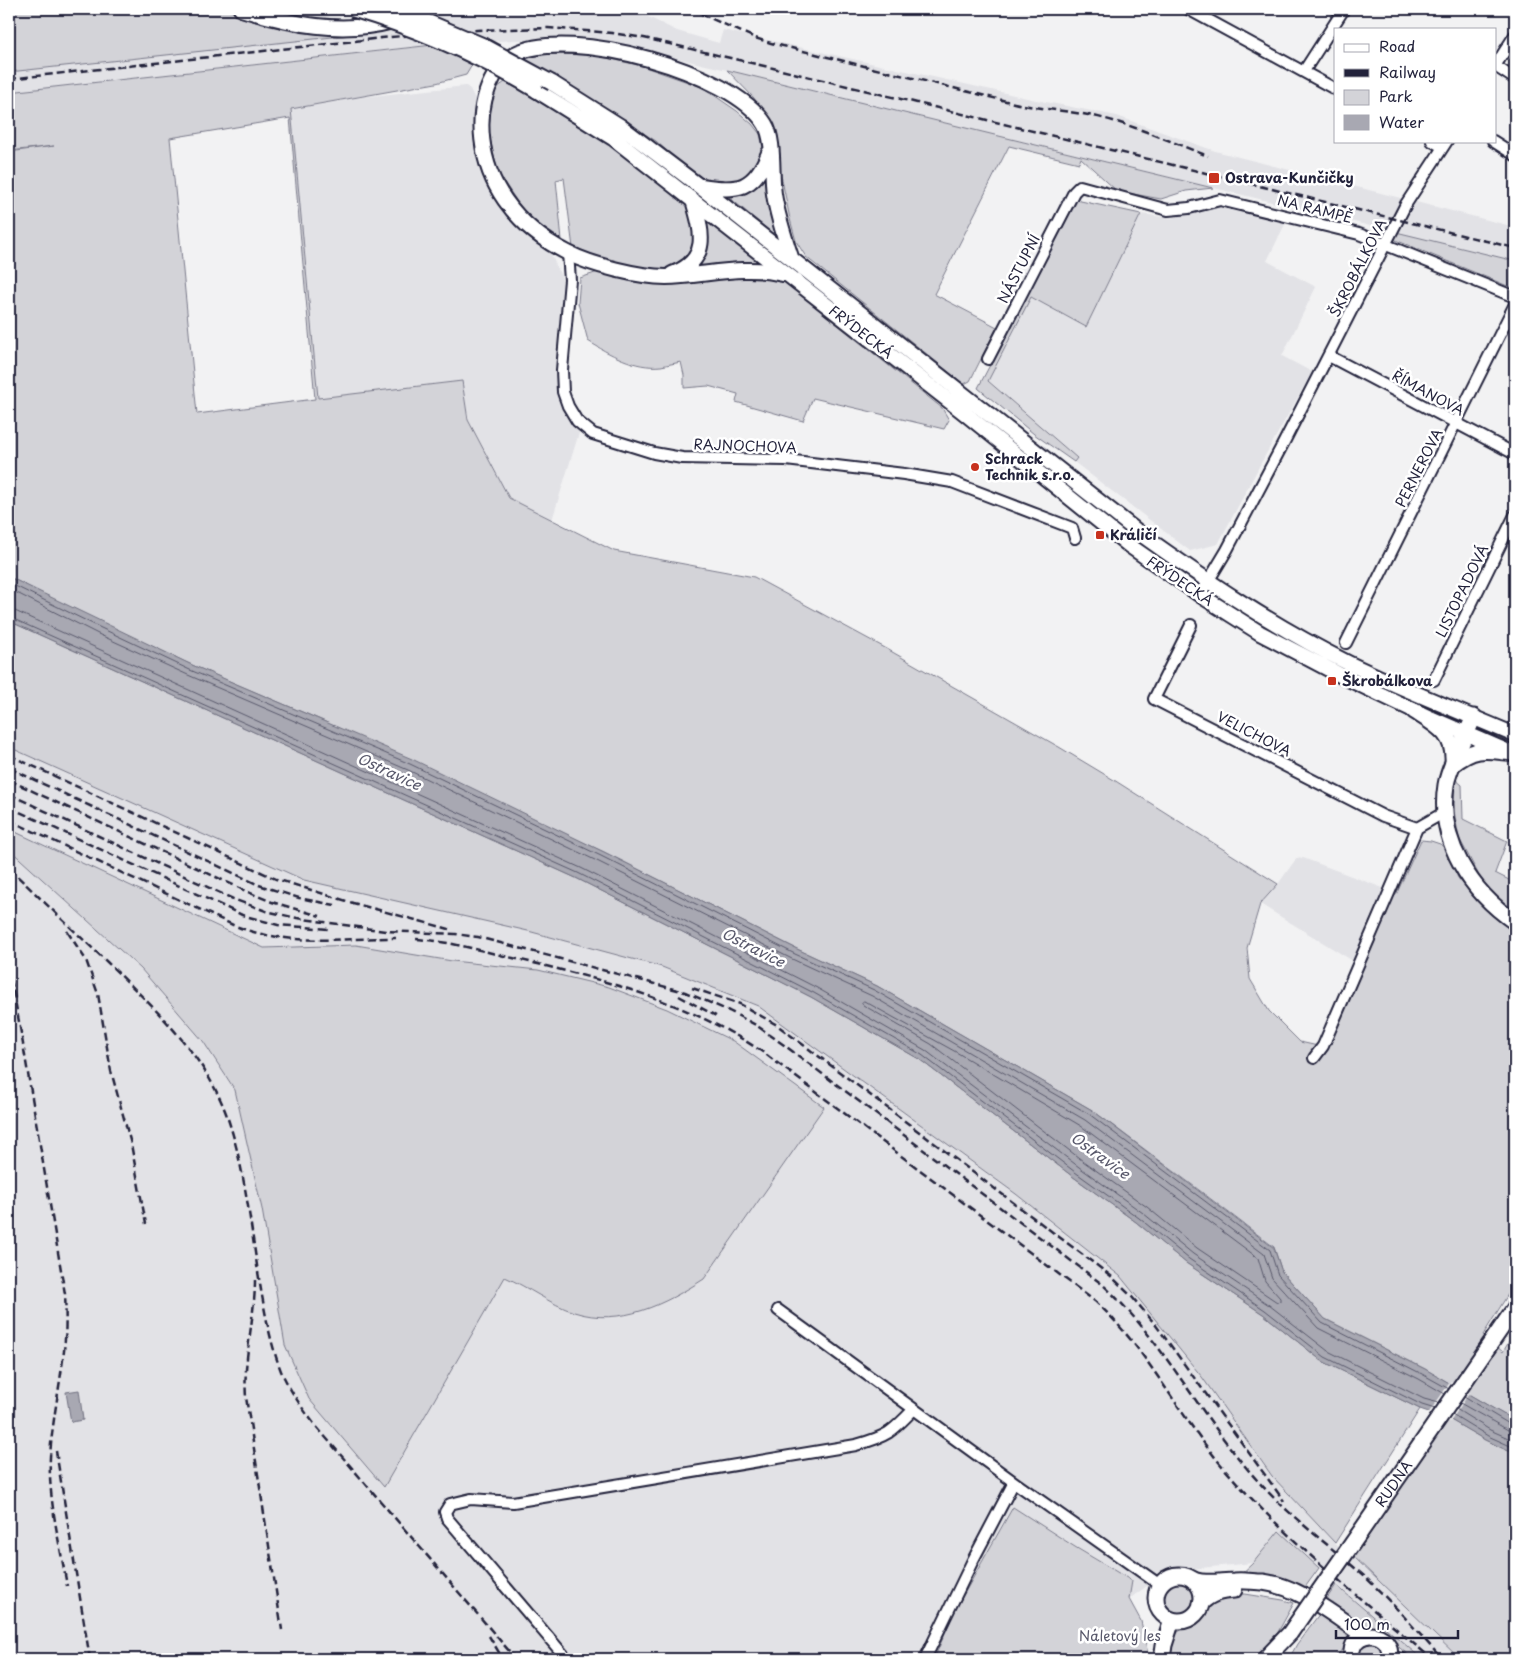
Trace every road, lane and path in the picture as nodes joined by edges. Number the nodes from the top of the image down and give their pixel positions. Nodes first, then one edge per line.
1 (241, 9) edge
2 (352, 9) edge
3 (397, 9) edge
4 (430, 9) edge
5 (1188, 9) edge
6 (1344, 9) edge
7 (1515, 35) edge
8 (1496, 64) edge
9 (1496, 67) edge
10 (1304, 71) junction
11 (1515, 79) edge
12 (1334, 88) edge
13 (1495, 142) edge
14 (1445, 144) edge
15 (770, 150) junction
16 (1515, 155) edge
17 (699, 186) junction
18 (1074, 192) joint
19 (693, 200) junction
20 (1386, 244) junction
21 (568, 253) junction
22 (792, 257) junction
23 (787, 275) junction
24 (663, 277) junction
25 (1515, 297) edge
26 (1515, 304) edge
27 (1329, 356) junction
28 (988, 359) dead end
29 (1456, 423) junction
30 (1515, 454) edge
31 (1515, 515) edge
32 (1075, 538) dead end
33 (1208, 582) junction
34 (1200, 595) junction
35 (1191, 625) dead end
36 (1346, 643) dead end
37 (1434, 680) dead end
38 (1414, 710) junction
39 (1474, 717) junction
40 (1466, 734) junction
41 (1515, 735) edge
42 (1514, 754) edge
43 (1453, 764) junction
44 (1445, 812) junction
45 (1417, 828) junction
46 (1515, 922) edge
47 (1314, 1058) dead end
48 (1515, 1308) edge
49 (778, 1310) dead end
50 (914, 1409) junction
51 (1014, 1482) junction
52 (1193, 1580) junction
53 (1160, 1585) junction
54 (1201, 1603) junction
55 (1172, 1620) junction
56 (1290, 1633) junction
57 (1357, 1646) edge
58 (1394, 1658) edge
59 (567, 1659) edge
60 (925, 1659) edge
61 (1162, 1659) edge
62 (1266, 1659) edge
63 (1274, 1659) edge

1 - 4 main road
2 - 19 main road, FRÝDECKÁ, bridge
3 - 17 main road, FRÝDECKÁ, bridge
5 - 10 street
6 - 10 street
7 - 8 street
9 - 11 street
10 - 12 street
13 - 16 street
14 - 20 street, ŠKROBÁLKOVA
15 - 17 main road
15 - 21 main road
15 - 22 main road
17 - 22 main road, FRÝDECKÁ
18 - 20 street, NA RAMPĚ
18 - 28 street, NÁSTUPNÍ
19 - 23 main road, FRÝDECKÁ
19 - 24 main road
20 - 25 street, NA RAMPĚ
20 - 27 street, ŠKROBÁLKOVA
21 - 24 main road
21 - 32 street, RAJNOCHOVA
22 - 33 main road, FRÝDECKÁ
23 - 24 main road
23 - 34 main road, FRÝDECKÁ
26 - 29 street, PERNEROVA
27 - 29 street, ŘÍMANOVA
27 - 33 street, ŠKROBÁLKOVA
29 - 30 street, ŘÍMANOVA
29 - 36 street, PERNEROVA
31 - 37 street, LISTOPADOVÁ
33 - 34 street, ŠKROBÁLKOVA
33 - 39 main road, FRÝDECKÁ
34 - 38 main road, FRÝDECKÁ
35 - 45 street, VELICHOVA
38 - 40 main road, FRÝDECKÁ
38 - 43 main road
39 - 40 main road
39 - 41 main road, FRÝDECKÁ
40 - 42 main road, FRÝDECKÁ
40 - 43 main road
42 - 43 main road
43 - 44 main road
44 - 45 street
44 - 46 main road
45 - 47 street
48 - 56 main road, RUDNÁ, bridge
49 - 50 street
50 - 51 street
50 - 59 street
51 - 53 street
51 - 60 street
52 - 53 main road
52 - 54 main road
52 - 57 main road
53 - 55 main road
54 - 55 main road
54 - 57 main road
55 - 61 main road
56 - 62 main road
56 - 63 main road, RUDNÁ
57 - 58 main road

